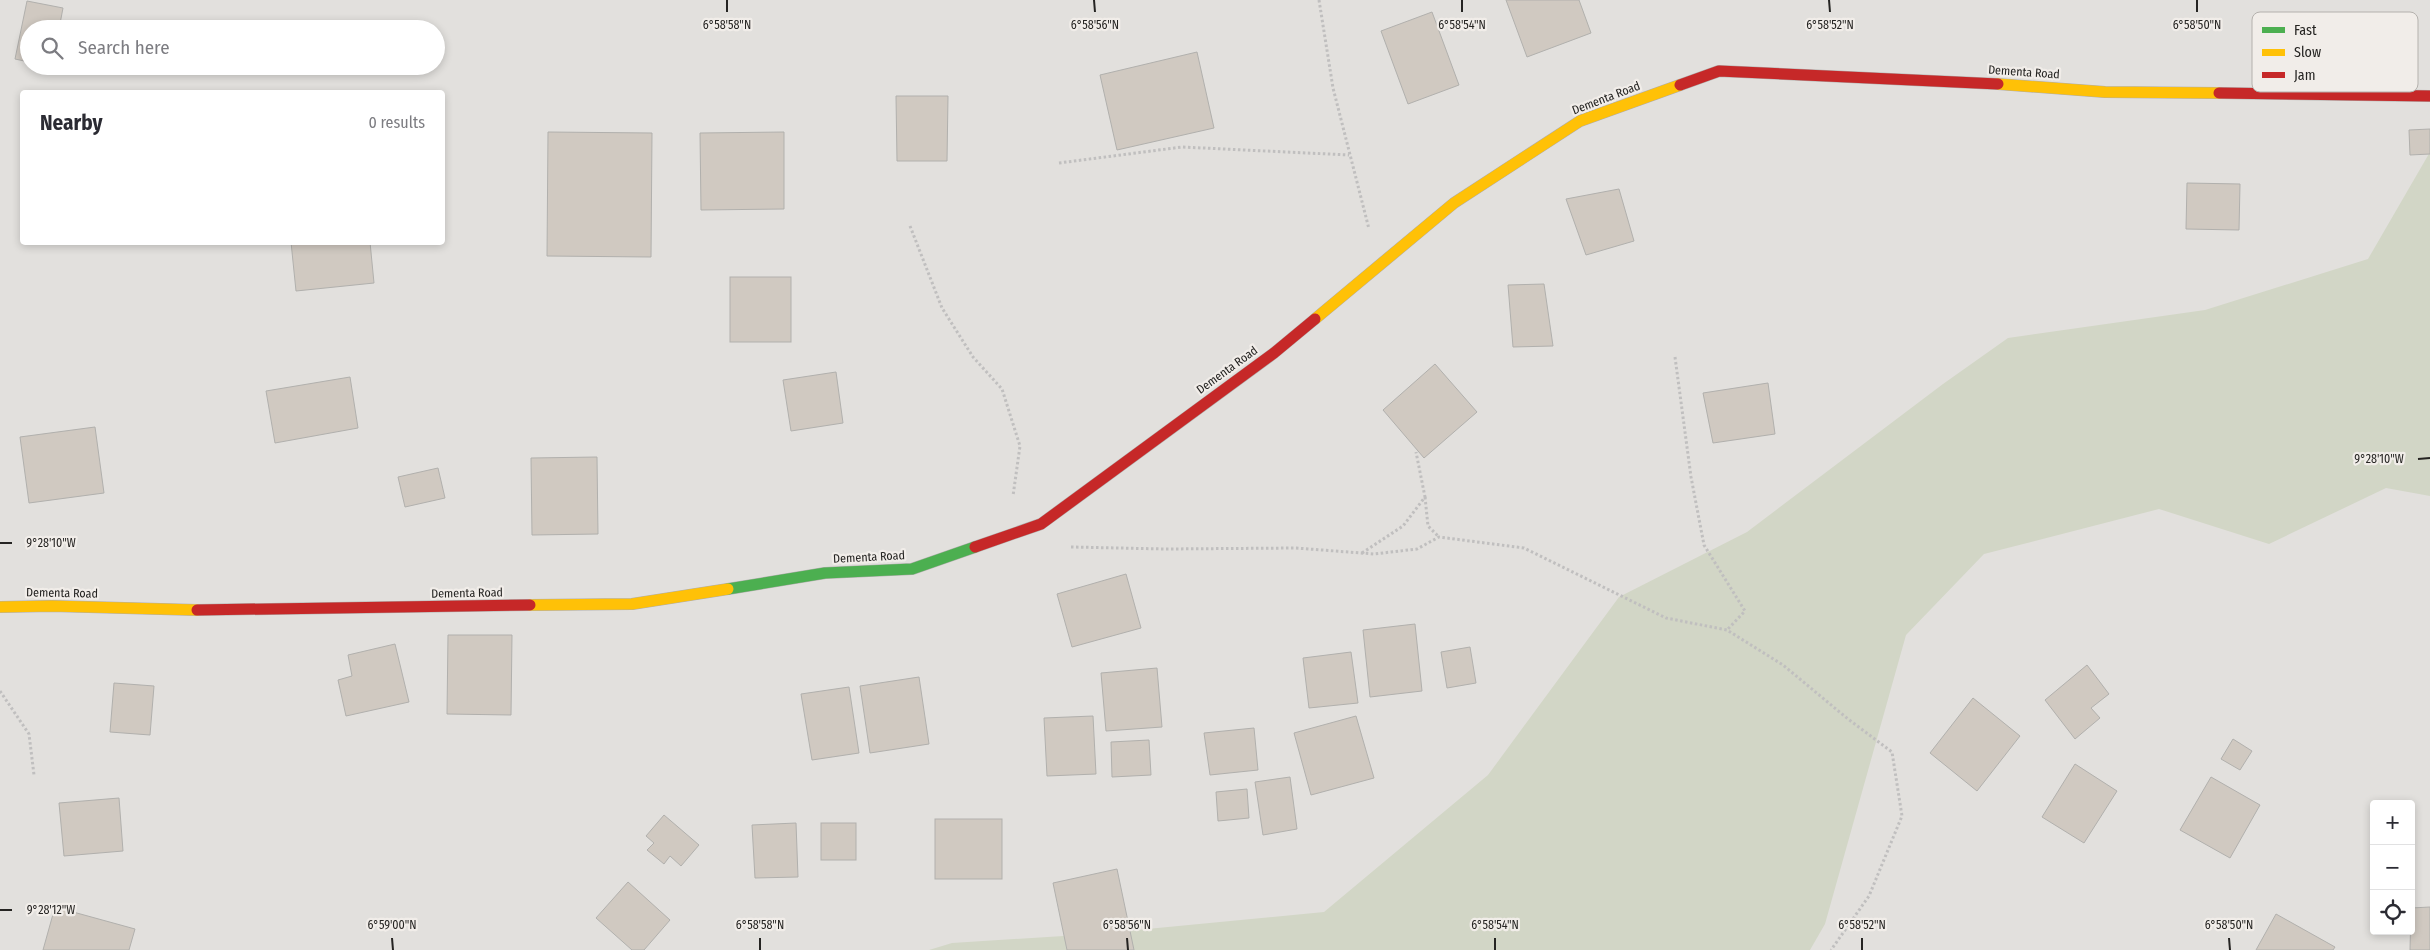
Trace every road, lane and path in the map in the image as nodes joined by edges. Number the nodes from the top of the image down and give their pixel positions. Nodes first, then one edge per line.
1 (1319, 0) edge
2 (2430, 96) edge
3 (1349, 155) junction
4 (1059, 164) dead end
5 (910, 226) dead end
6 (1379, 265) junction
7 (1675, 357) dead end
8 (1416, 452) dead end
9 (1425, 497) junction
10 (1041, 524) junction
11 (1439, 537) junction
12 (1361, 553) junction
13 (0, 607) edge
14 (1727, 630) junction
15 (0, 691) edge
16 (34, 776) dead end
17 (1831, 950) edge

1 - 3 path
2 - 6 street, Dementa Road
3 - 4 path
3 - 6 path
5 - 10 path
6 - 10 street, Dementa Road
7 - 14 path
8 - 9 path
9 - 11 path
9 - 12 path
10 - 12 path
10 - 13 street, Dementa Road
11 - 12 path
11 - 14 path
14 - 17 path
15 - 16 path

